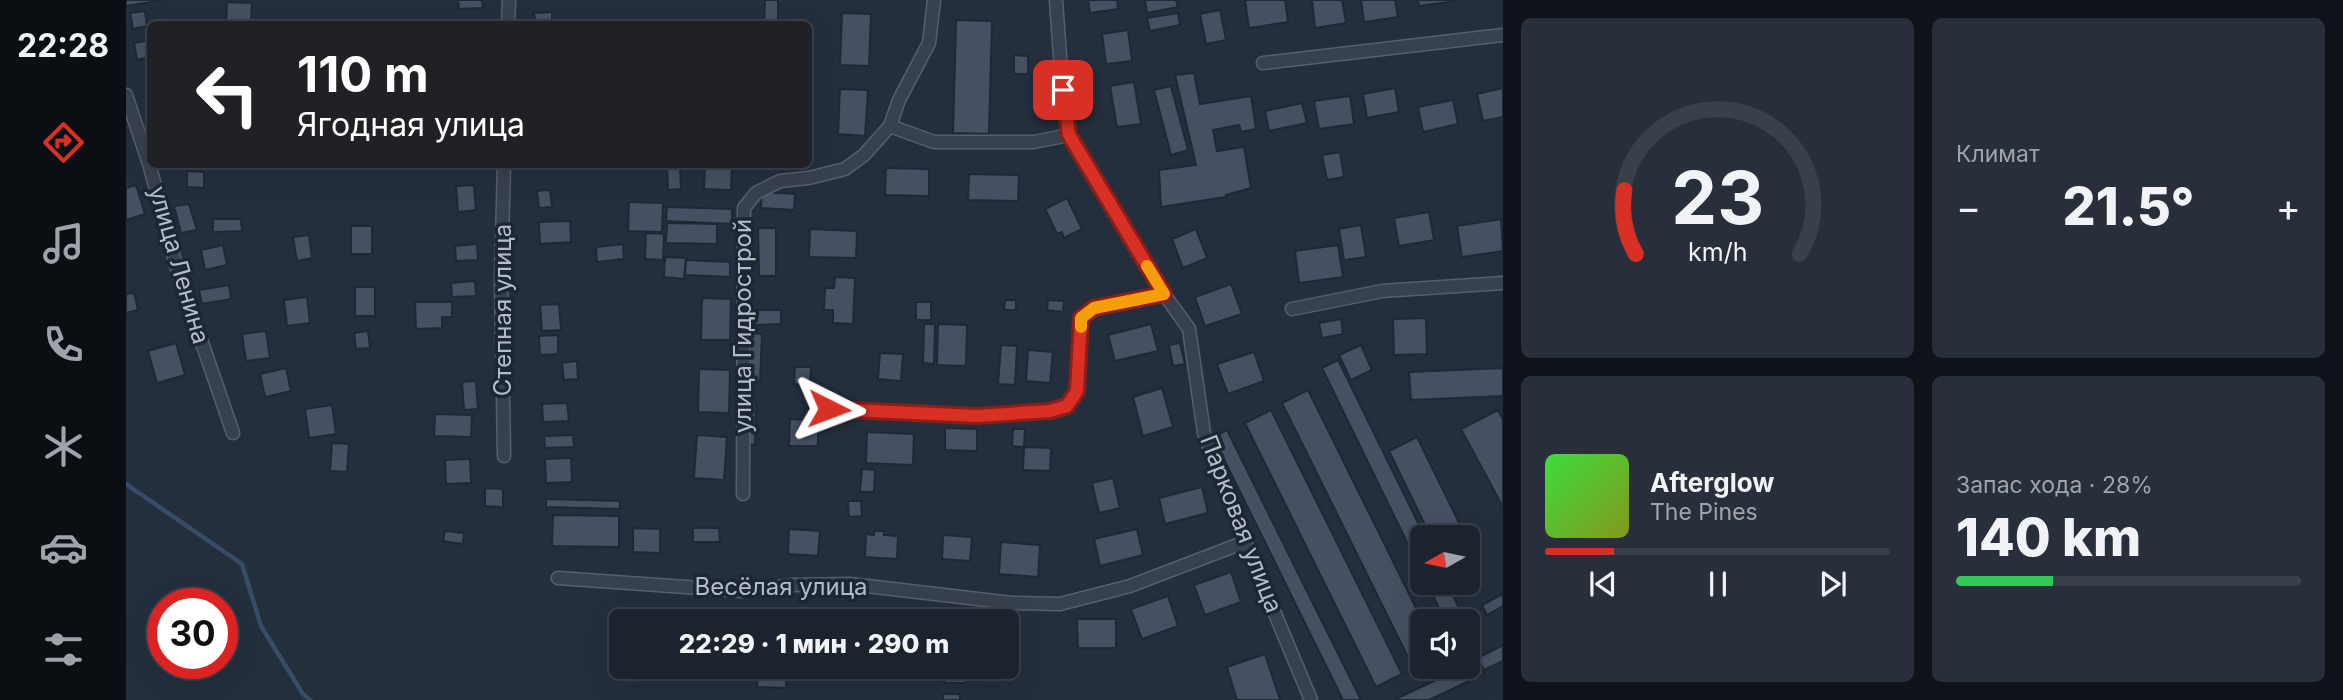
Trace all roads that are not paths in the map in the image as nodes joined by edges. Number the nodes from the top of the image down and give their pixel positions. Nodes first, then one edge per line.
1 (509, 0) edge
2 (934, 0) edge
3 (1056, 0) edge
4 (508, 21) edge
5 (1503, 36) edge
6 (1263, 63) dead end
7 (126, 95) edge
8 (890, 126) junction
9 (1069, 135) junction
10 (147, 158) edge
11 (150, 168) edge
12 (504, 168) edge
13 (1503, 283) edge
14 (1164, 294) junction
15 (1292, 309) dead end
16 (829, 409) dead end
17 (233, 433) dead end
18 (504, 456) dead end
19 (743, 494) dead end
20 (1245, 542) junction
21 (558, 578) dead end
22 (1311, 700) edge

1 - 4 street
2 - 8 street, улица Гидрострой
3 - 9 street, Парковая улица
5 - 6 street
7 - 10 street, улица Ленина
8 - 9 street
8 - 19 street, улица Гидрострой
9 - 14 street, Парковая улица
11 - 17 street, улица Ленина
12 - 18 street, Степная улица
13 - 15 street
14 - 16 street
14 - 20 street, Парковая улица
20 - 21 street, Весёлая улица
20 - 22 street, Парковая улица

